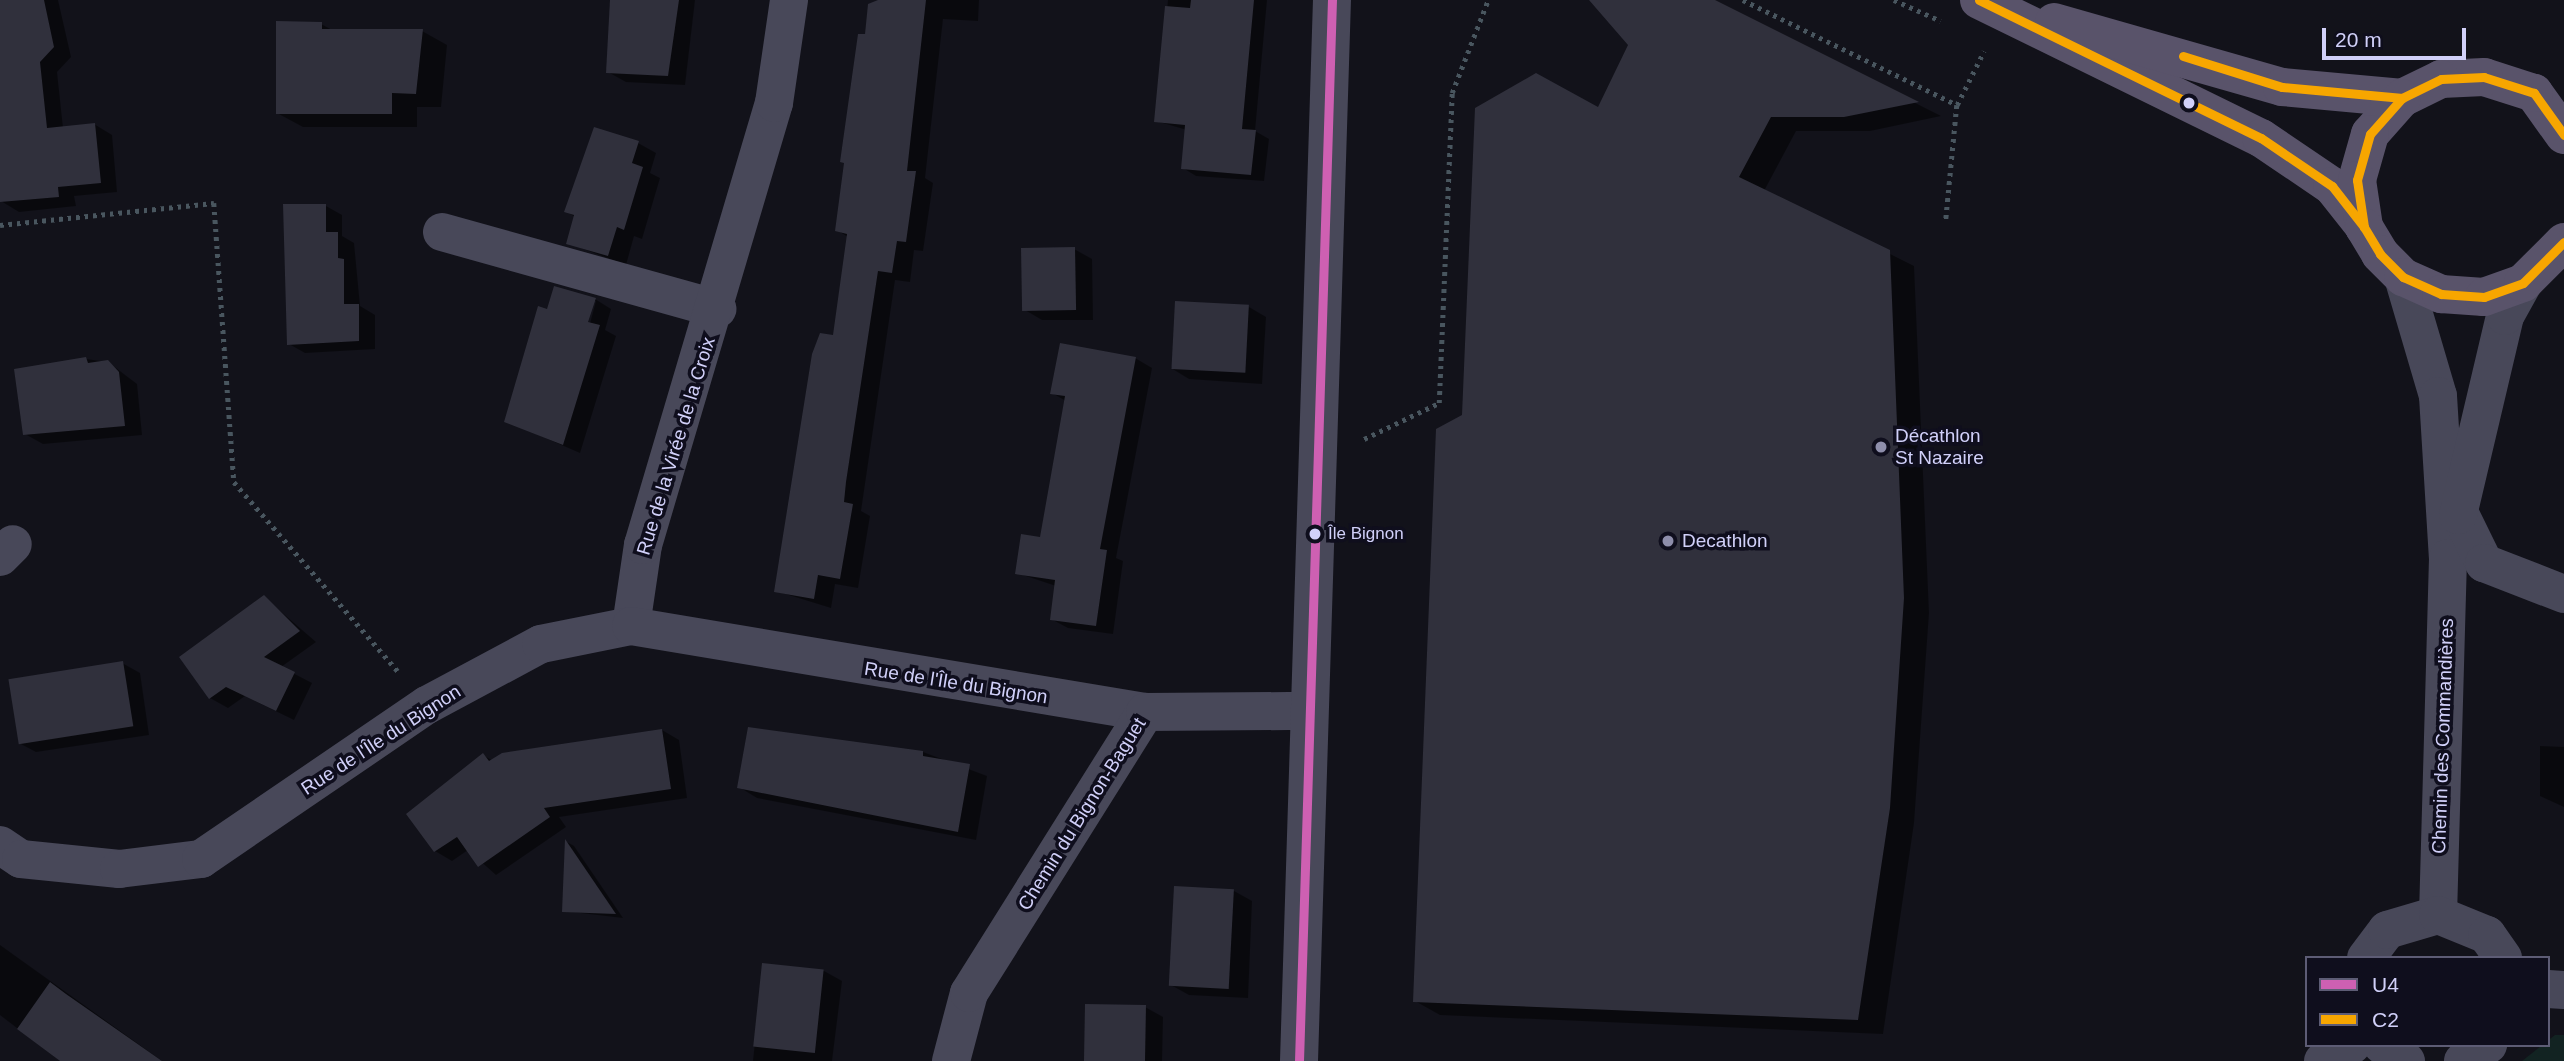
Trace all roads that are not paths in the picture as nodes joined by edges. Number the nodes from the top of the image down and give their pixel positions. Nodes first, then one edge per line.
1 (789, 0) edge
2 (1332, 0) edge
3 (1989, 17) edge
4 (2402, 98) junction
5 (2564, 135) edge
6 (2364, 227) junction
7 (442, 232) dead end
8 (2549, 265) edge
9 (2403, 277) junction
10 (717, 309) junction
11 (2459, 512) junction
12 (2448, 558) junction
13 (2562, 588) edge
14 (631, 626) junction
15 (1308, 711) junction
16 (1145, 712) junction
17 (0, 845) edge
18 (2438, 915) junction
19 (2368, 956) edge
20 (2502, 956) edge
21 (2348, 1047) edge
22 (2385, 1047) edge
23 (2484, 1047) edge
24 (951, 1061) edge
25 (1299, 1061) edge
26 (2323, 1061) edge
27 (2406, 1061) edge
28 (2463, 1061) edge

1 - 10 street, Rue de la Virée de la Croix
2 - 15 street
3 - 4 main road
3 - 6 main road
4 - 5 main road
4 - 6 main road
6 - 9 main road
7 - 10 street
8 - 9 main road
8 - 11 street, Chemin des Commandières
9 - 12 street, Chemin des Commandières
10 - 14 street, Rue de la Virée de la Croix
11 - 12 street, Chemin des Commandières
11 - 13 street
12 - 18 street, Chemin des Commandières
14 - 16 street, Rue de l'Île du Bignon
14 - 17 street, Rue de l'Île du Bignon
15 - 16 street, Chemin du Bignon-Baguet
15 - 25 street
16 - 24 street, Chemin du Bignon-Baguet
18 - 19 street
18 - 20 street
21 - 26 street
22 - 27 street
23 - 28 street

